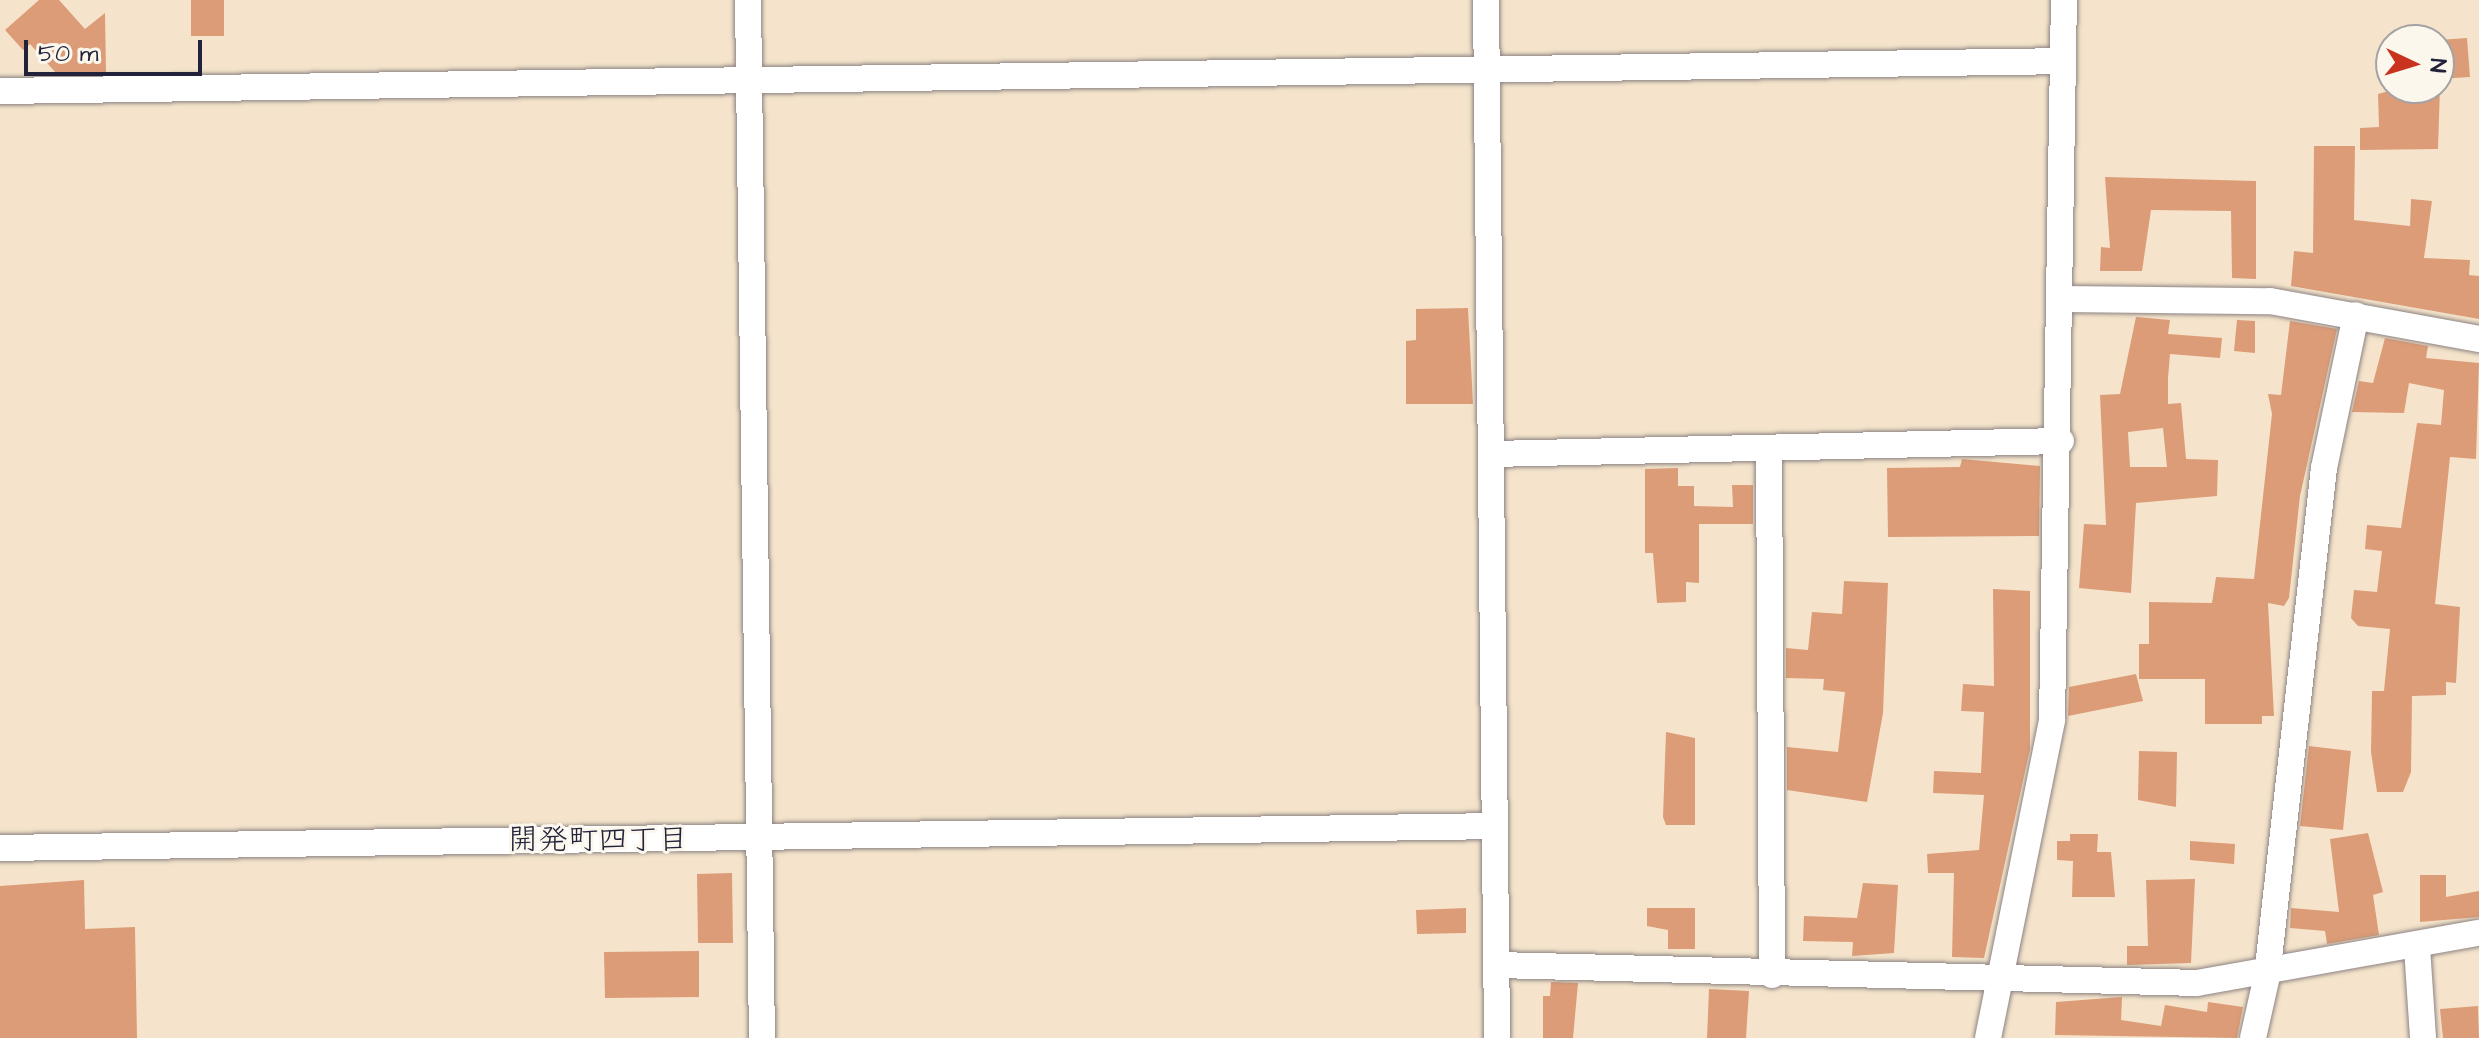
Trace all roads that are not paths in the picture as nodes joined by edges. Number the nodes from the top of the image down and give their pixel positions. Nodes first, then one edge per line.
1 (748, 0) edge
2 (1486, 0) edge
3 (2064, 0) edge
4 (2062, 61) junction
5 (1486, 65) junction
6 (750, 77) junction
7 (0, 91) edge
8 (2062, 299) junction
9 (2356, 315) junction
10 (2479, 339) edge
11 (2061, 441) junction
12 (1769, 449) junction
13 (1492, 454) junction
14 (1493, 826) junction
15 (759, 835) junction
16 (0, 848) edge
17 (2479, 933) edge
18 (2417, 947) junction
19 (1497, 965) junction
20 (1772, 975) junction
21 (2267, 976) junction
22 (2000, 983) junction
23 (762, 1038) edge
24 (1497, 1038) edge
25 (1988, 1038) edge
26 (2253, 1038) edge
27 (2423, 1038) edge

1 - 6 street
2 - 5 street
3 - 4 street
4 - 5 street
4 - 8 street
5 - 6 street
5 - 13 street
6 - 7 street
6 - 15 street
8 - 9 street
8 - 11 street
9 - 10 street
9 - 21 street
11 - 12 street
11 - 22 street
12 - 13 street
12 - 20 street
13 - 14 street
14 - 15 street
14 - 19 street
15 - 16 street
15 - 23 street
17 - 18 street
18 - 21 street
18 - 27 street
19 - 20 street
19 - 24 street
20 - 22 street
21 - 22 street
21 - 26 street
22 - 25 street

